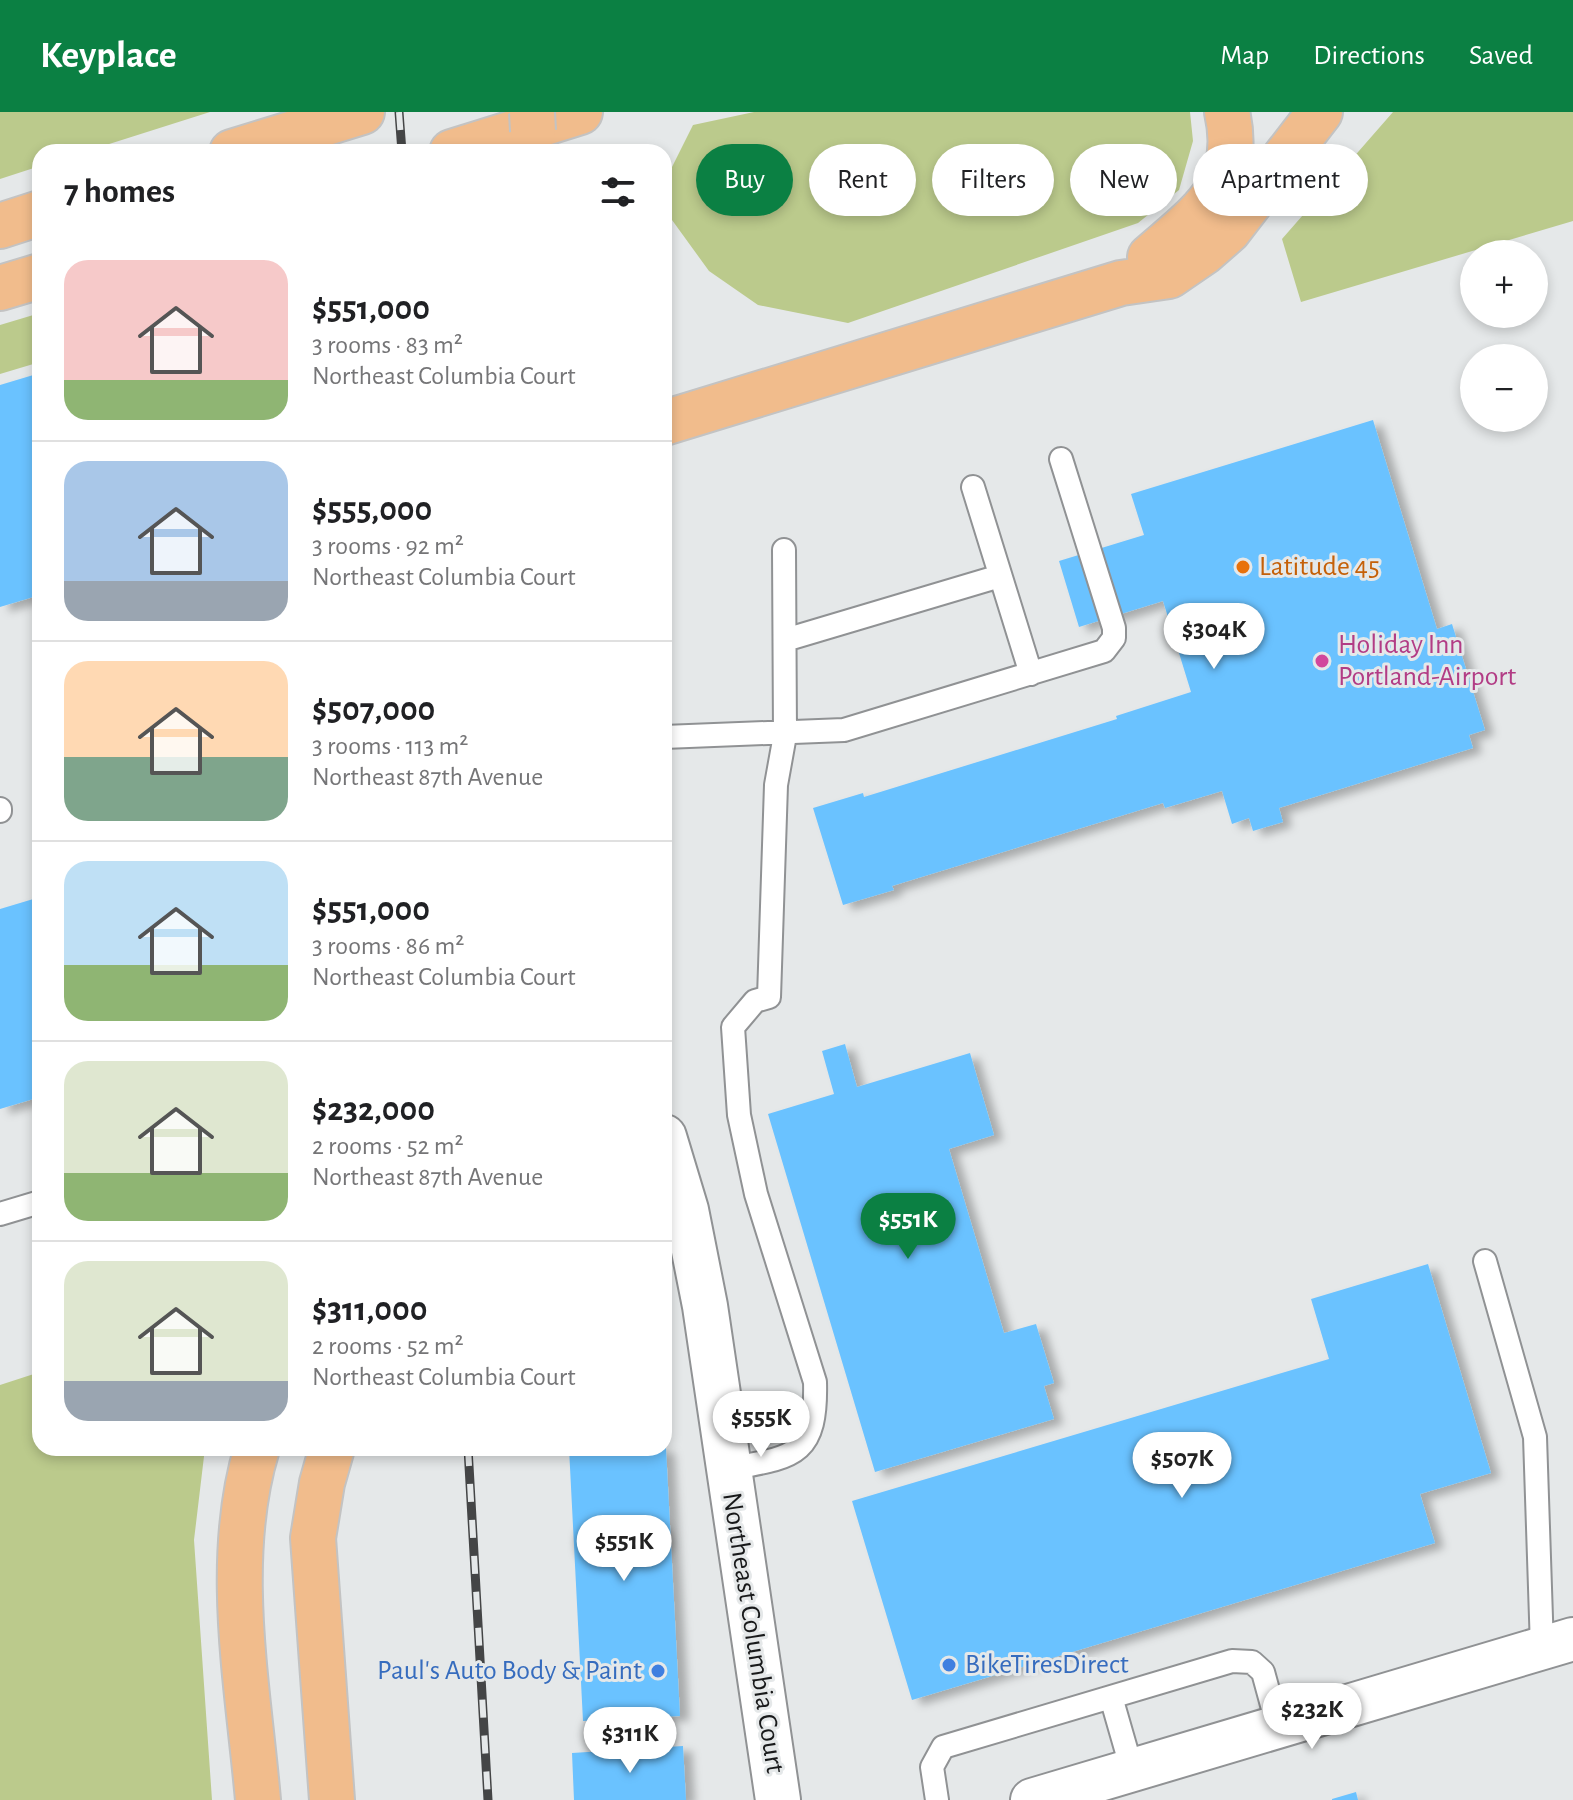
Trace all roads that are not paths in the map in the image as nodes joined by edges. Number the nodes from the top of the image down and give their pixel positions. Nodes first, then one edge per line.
1 (362, 112) edge
2 (532, 112) edge
3 (580, 112) edge
4 (1227, 112) edge
5 (1320, 112) edge
6 (258, 144) edge
7 (478, 144) edge
8 (534, 144) edge
9 (32, 216) edge
10 (0, 226) edge
11 (32, 278) edge
12 (1121, 283) junction
13 (0, 288) edge
14 (672, 421) edge
15 (1061, 459) dead end
16 (973, 487) dead end
17 (784, 550) dead end
18 (1000, 576) junction
19 (785, 640) junction
20 (1031, 674) junction
21 (785, 735) junction
22 (672, 737) edge
23 (672, 1164) edge
24 (32, 1204) edge
25 (0, 1214) edge
26 (1485, 1261) dead end
27 (255, 1456) edge
28 (330, 1456) edge
29 (728, 1469) junction
30 (1558, 1643) edge
31 (1111, 1697) junction
32 (1278, 1727) junction
33 (1132, 1770) junction
34 (258, 1800) edge
35 (332, 1800) edge
36 (778, 1800) edge
37 (937, 1800) edge
38 (1032, 1800) edge

1 - 6 main road
2 - 8 main road, bridge
3 - 7 main road
4 - 12 main road
5 - 12 main road
9 - 10 main road
11 - 13 main road
12 - 14 main road
15 - 20 lane
16 - 18 lane
17 - 19 lane
18 - 19 lane
18 - 20 lane
19 - 21 lane
20 - 21 lane
21 - 22 lane
21 - 29 lane
23 - 29 street, Northeast Columbia Court
24 - 25 lane
26 - 30 lane
27 - 34 main road
28 - 35 main road
29 - 36 street, Northeast Columbia Court
30 - 32 street
31 - 32 lane
31 - 33 lane
31 - 37 lane
32 - 33 street
33 - 38 street

